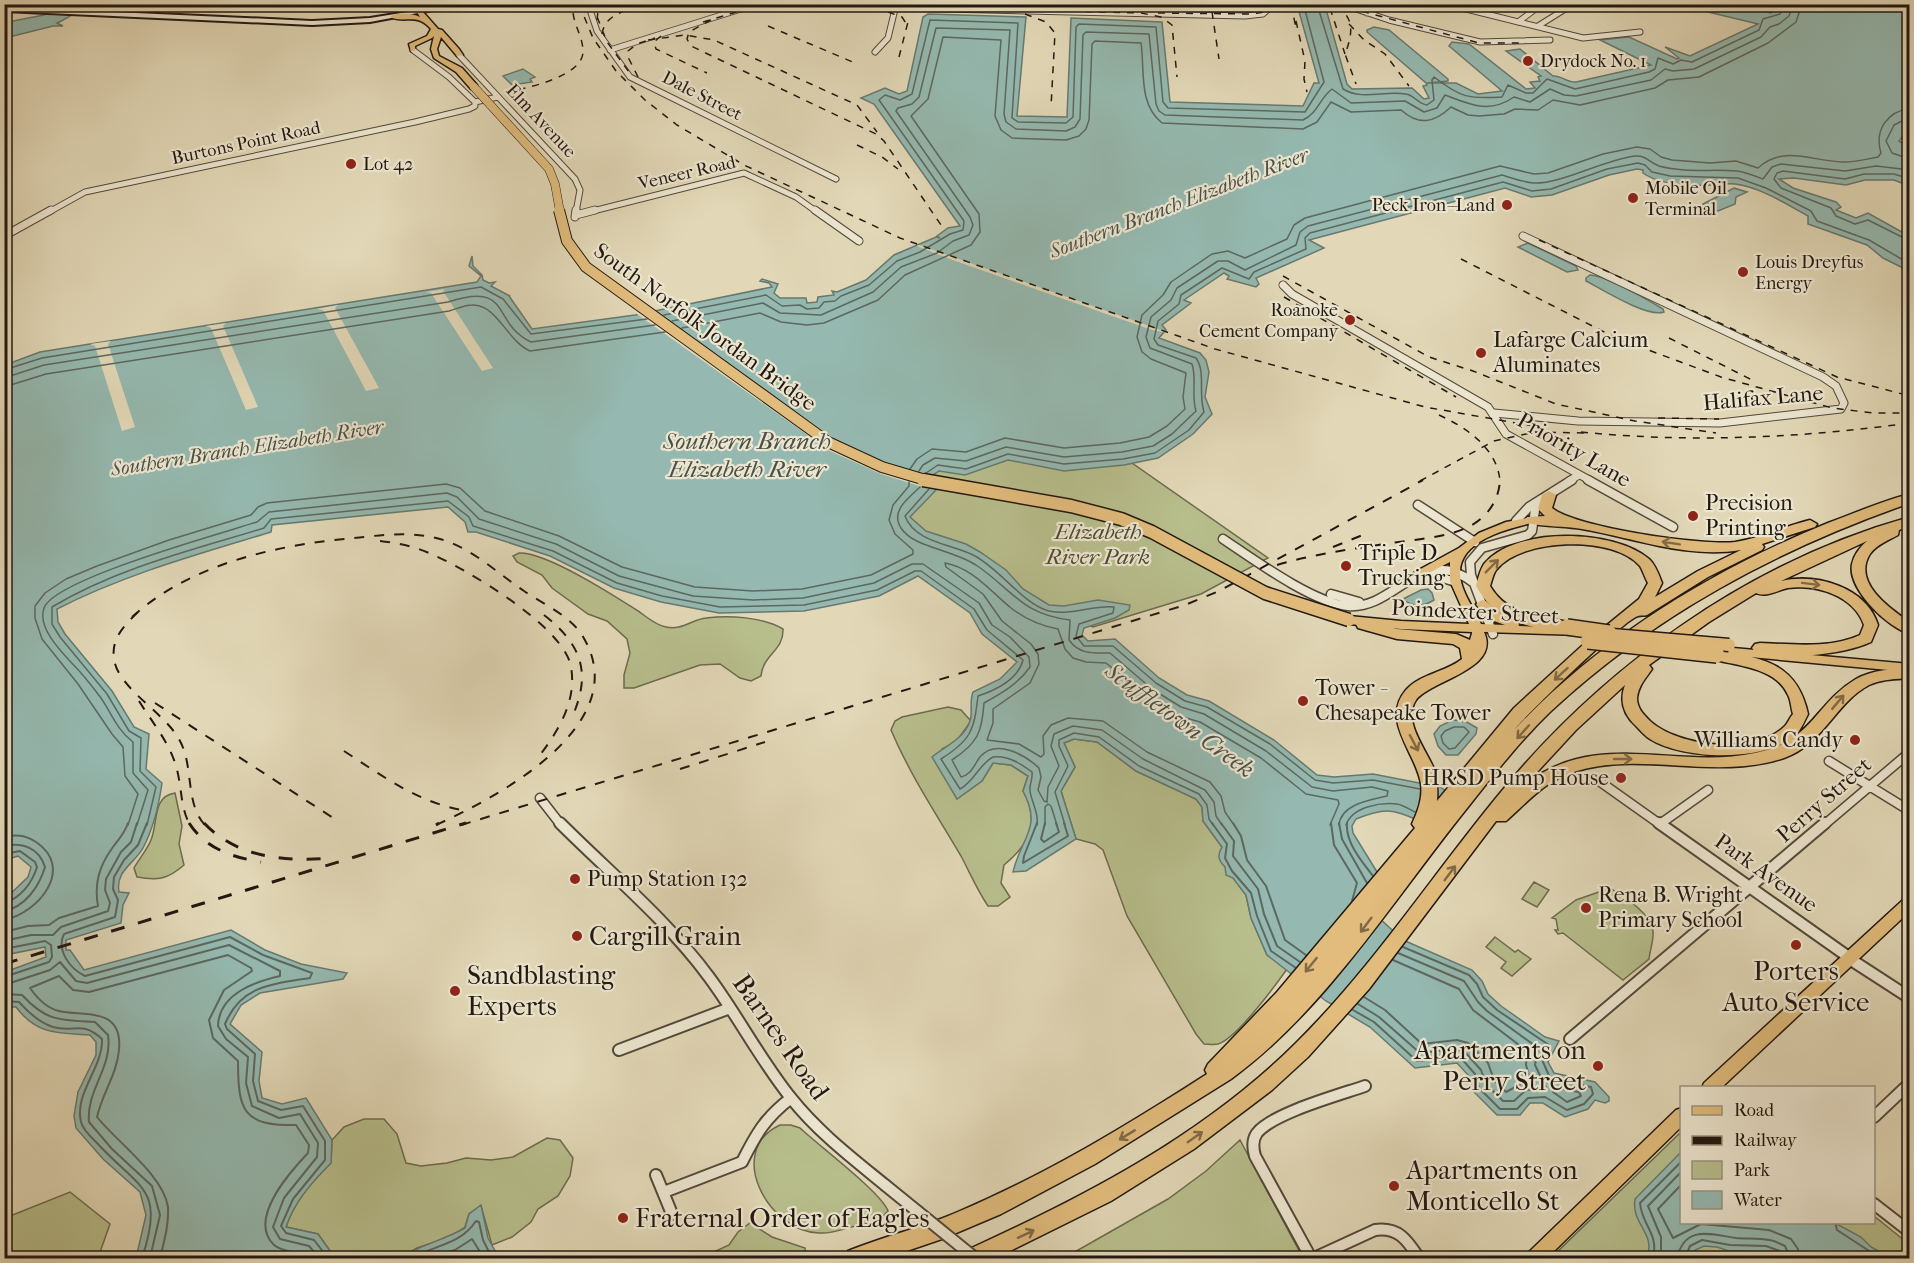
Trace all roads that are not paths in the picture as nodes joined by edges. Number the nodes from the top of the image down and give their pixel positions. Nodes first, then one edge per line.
1 (456, 4) edge
2 (588, 4) edge
3 (727, 4) edge
4 (1007, 4) edge
5 (1274, 4) edge
6 (1341, 4) edge
7 (1347, 4) edge
8 (1389, 4) edge
9 (1446, 4) edge
10 (755, 5) edge
11 (1571, 5) edge
12 (433, 6) edge
13 (1540, 6) edge
14 (896, 7) edge
15 (4, 8) edge
16 (419, 11) junction
17 (1006, 11) junction
18 (1369, 13) junction
19 (393, 17) junction
20 (336, 22) junction
21 (1518, 22) junction
22 (1535, 26) junction
23 (434, 30) junction
24 (1640, 32) dead end
25 (1550, 40) dead end
26 (413, 50) junction
27 (609, 50) junction
28 (875, 52) dead end
29 (435, 54) junction
30 (459, 55) junction
31 (498, 98) junction
32 (475, 102) junction
33 (836, 179) dead end
34 (576, 216) joint
35 (4, 236) edge
36 (1523, 236) dead end
37 (859, 241) dead end
38 (1283, 285) dead end
39 (1494, 413) junction
40 (1580, 475) junction
41 (1910, 492) edge
42 (1549, 495) junction
43 (1910, 498) edge
44 (1536, 503) junction
45 (1418, 505) dead end
46 (1532, 520) junction
47 (1516, 521) junction
48 (1910, 523) edge
49 (1810, 524) junction
50 (1673, 527) dead end
51 (1632, 536) junction
52 (1223, 539) dead end
53 (1470, 545) junction
54 (1454, 570) junction
55 (1417, 575) junction
56 (1474, 583) junction
57 (1457, 584) junction
58 (1482, 604) junction
59 (1716, 611) junction
60 (1356, 622) junction
61 (1443, 627) junction
62 (1910, 629) edge
63 (1485, 631) junction
64 (1560, 631) junction
65 (1681, 634) junction
66 (1629, 636) junction
67 (1590, 640) junction
68 (1760, 648) junction
69 (1723, 650) junction
70 (1470, 660) junction
71 (1910, 661) edge
72 (1910, 670) edge
73 (1910, 752) edge
74 (1829, 761) dead end
75 (1599, 781) dead end
76 (1468, 785) junction
77 (1869, 786) junction
78 (1708, 790) dead end
79 (540, 798) dead end
80 (1910, 811) edge
81 (1660, 824) junction
82 (1482, 831) junction
83 (1418, 846) junction
84 (1750, 888) junction
85 (1910, 902) edge
86 (1850, 958) junction
87 (1910, 999) edge
88 (730, 1008) junction
89 (1570, 1039) dead end
90 (619, 1050) dead end
91 (1910, 1083) edge
92 (1718, 1085) edge
93 (1365, 1086) dead end
94 (791, 1098) junction
95 (1875, 1116) edge
96 (1680, 1117) edge
97 (657, 1175) dead end
98 (664, 1192) junction
99 (1875, 1205) edge
100 (672, 1214) dead end
101 (1910, 1232) edge
102 (1539, 1257) edge
103 (856, 1258) edge
104 (974, 1258) edge
105 (1312, 1258) edge
106 (1419, 1258) edge

1 - 12 main road
2 - 27 street, Dale Street
3 - 10 street
4 - 17 street
5 - 17 street
6 - 18 street
7 - 18 street
8 - 18 street
9 - 21 street
10 - 14 street
10 - 27 street
11 - 22 street
12 - 16 main road
12 - 16 main road
13 - 21 street
14 - 17 street
14 - 28 street
15 - 20 main road
16 - 19 main road
16 - 20 main road
16 - 23 main road
18 - 25 street
19 - 20 main road
19 - 23 main road
21 - 22 street
22 - 24 street
23 - 26 main road
23 - 29 main road
23 - 30 main road
26 - 29 main road
26 - 32 street
27 - 33 street, Dale Street
29 - 30 main road
29 - 60 main road, South Norfolk Jordan Bridge, bridge
30 - 31 street, Elm Avenue
31 - 32 street, Burtons Point Road
31 - 34 street, Elm Avenue
32 - 35 street, Burtons Point Road
34 - 37 street, Veneer Road
36 - 39 street, Halifax Lane
38 - 39 street, Priority Lane
39 - 40 street, Priority Lane
40 - 42 street
40 - 50 street, Priority Lane
41 - 49 highway
42 - 44 street
42 - 51 highway
43 -> 76 highway
44 - 46 street
44 - 47 street
45 - 53 street
46 - 47 main road
46 - 51 highway
46 - 56 street
47 - 53 main road
48 - 59 highway
48 - 62 highway
49 -> 51 highway
49 - 67 highway
52 - 55 street
53 - 54 main road
53 - 55 main road
54 - 55 street
54 - 56 street
54 - 57 main road
55 - 57 street
56 - 58 street
57 - 61 main road
57 - 63 main road
58 - 63 street
58 - 64 main road
59 - 65 highway
59 -> 68 highway
60 - 61 main road, Poindexter Street
60 - 63 main road, Poindexter Street
60 - 70 highway
61 - 63 main road, Poindexter Street
63 - 64 main road, Poindexter Street
63 - 70 highway
64 - 66 highway, bridge
64 - 67 main road, Poindexter Street
64 - 67 main road, bridge
64 -> 67 highway
65 - 69 highway
65 - 82 highway
66 - 67 main road, Poindexter Street, bridge
66 - 69 main road, Poindexter Street, bridge
67 - 69 highway, bridge
67 -> 76 highway
68 - 69 main road, Poindexter Street
68 - 71 main road, Poindexter Street
69 - 72 main road, Poindexter Street
70 -> 83 highway
82 -> 72 highway
73 - 77 street, Perry Street
74 - 77 street
75 - 81 street, Park Avenue
76 - 83 highway
77 - 80 street
77 - 84 street, Perry Street
78 - 81 street
79 - 88 street, Barnes Road
81 - 84 street, Park Avenue
104 -> 82 highway
83 -> 103 highway
84 - 86 street, Park Avenue
84 - 89 street, Perry Street
85 - 86 main road
86 - 87 main road, Park Avenue
86 - 92 main road
88 - 90 street
88 - 94 street, Barnes Road
91 - 95 street
93 - 105 street
94 - 98 street
94 - 104 street, Barnes Road, bridge
96 - 102 main road
97 - 98 street
98 - 100 street
99 - 101 street
105 - 106 street

